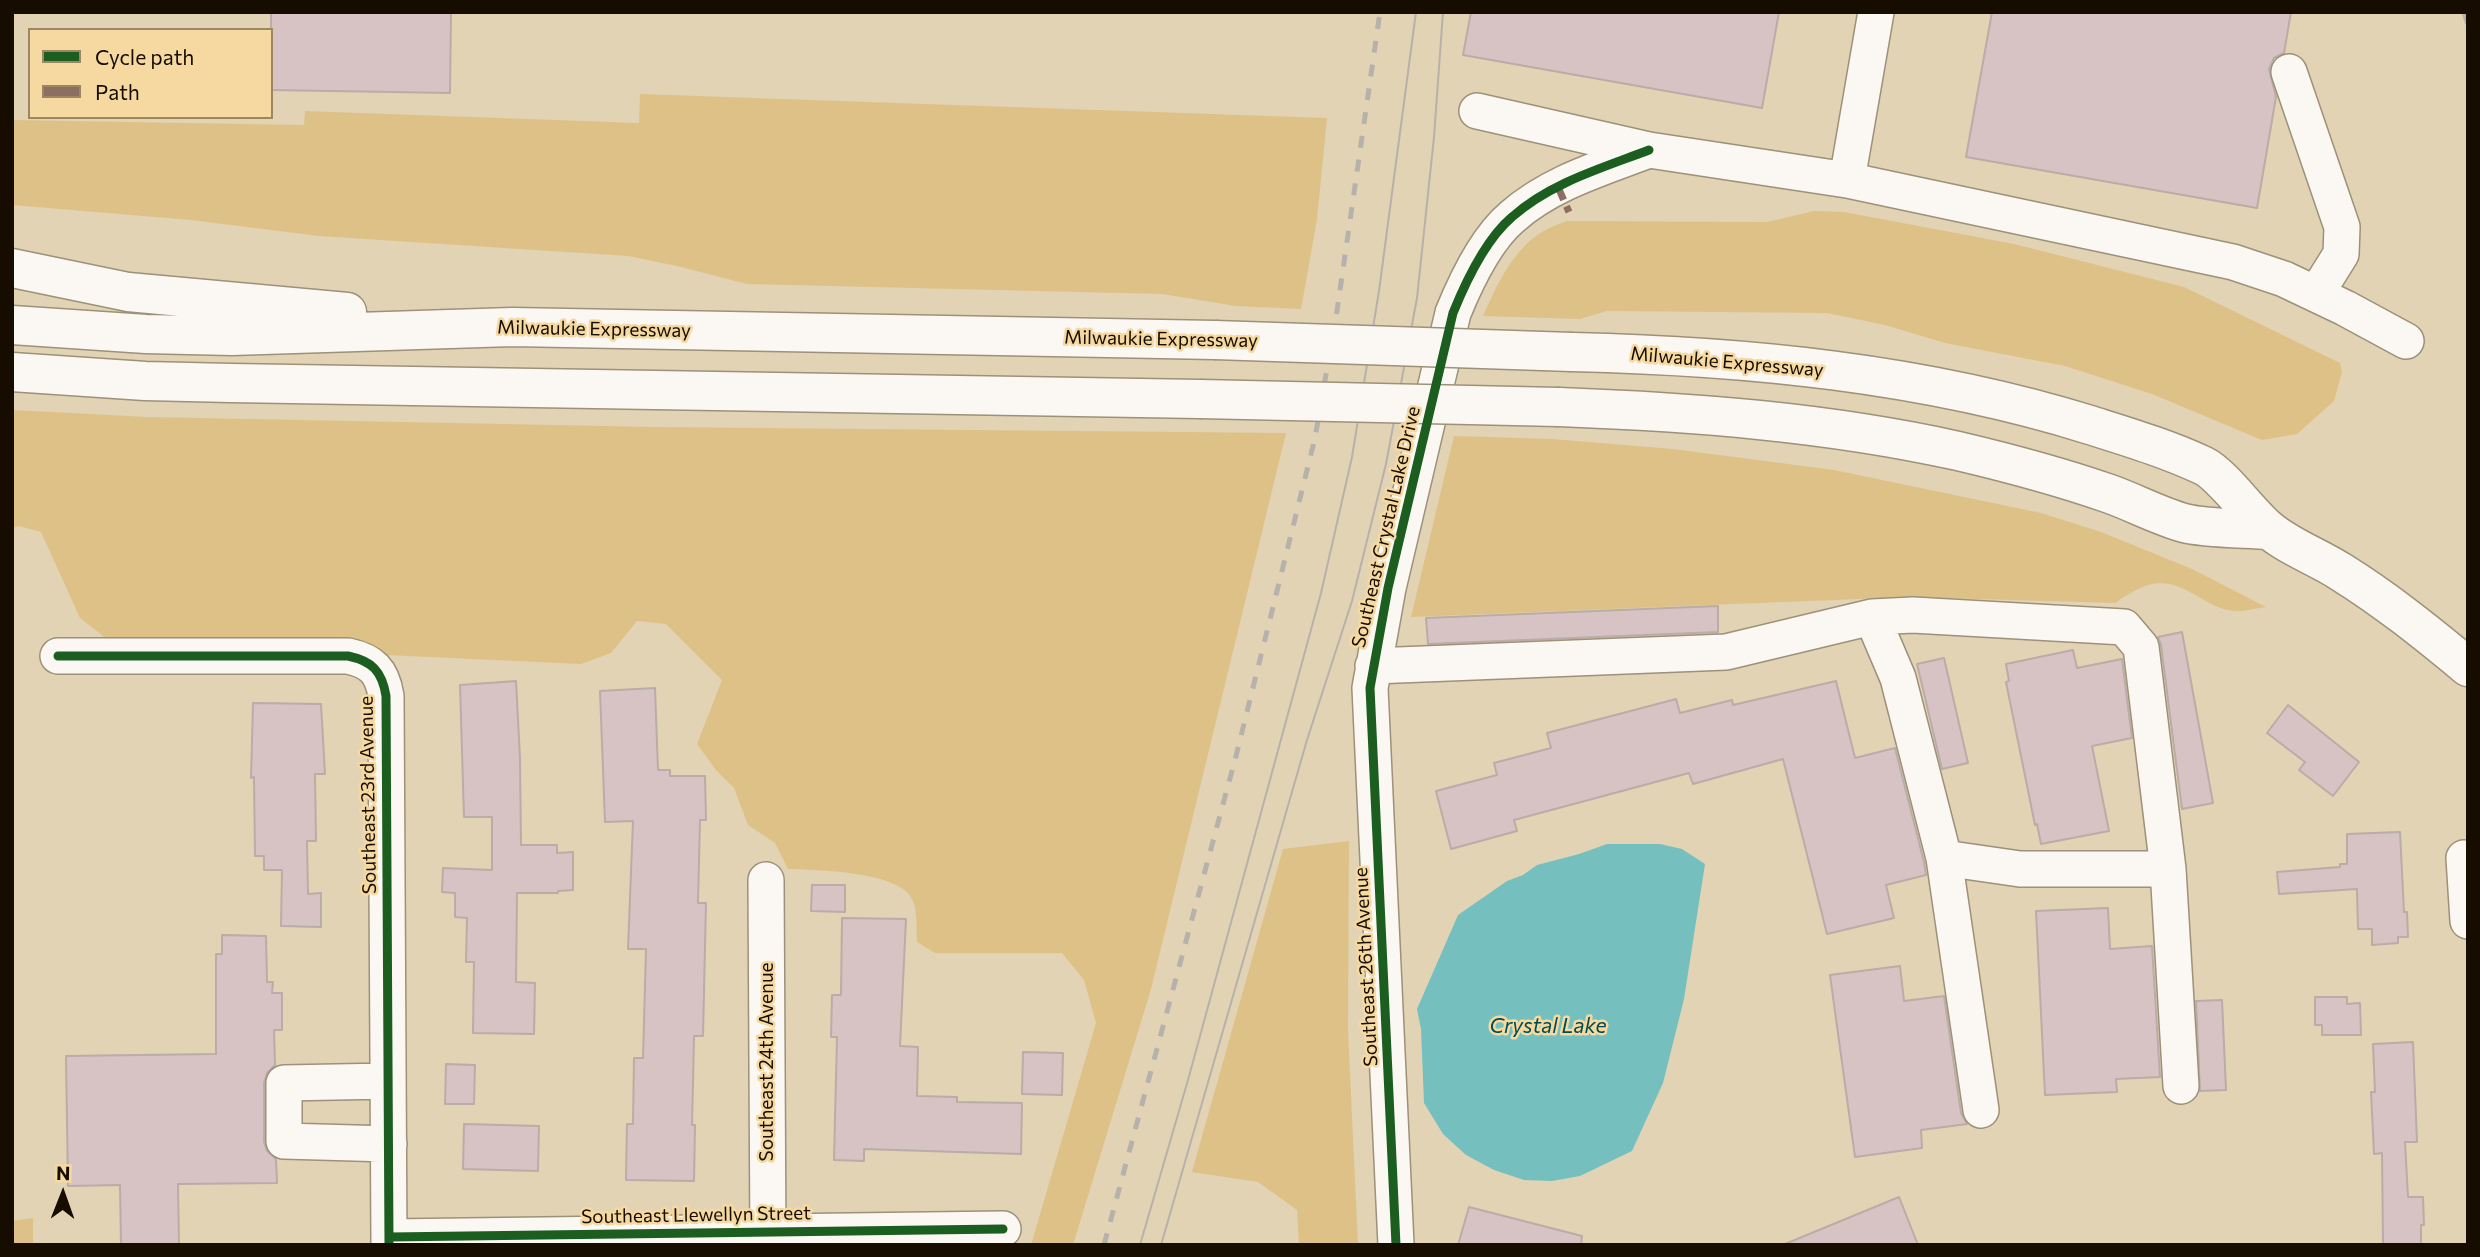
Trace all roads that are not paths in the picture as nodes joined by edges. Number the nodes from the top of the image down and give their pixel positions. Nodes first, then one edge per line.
1 (1876, 12) edge
2 (2288, 72) dead end
3 (1477, 111) dead end
4 (1649, 150) junction
5 (1847, 180) junction
6 (12, 268) edge
7 (2316, 294) junction
8 (12, 325) edge
9 (513, 327) junction
10 (2406, 341) dead end
11 (12, 372) edge
12 (2269, 530) junction
13 (1872, 617) junction
14 (58, 656) dead end
15 (2468, 667) edge
16 (1372, 677) junction
17 (1944, 858) junction
18 (2464, 858) dead end
19 (2168, 869) junction
20 (766, 880) dead end
21 (2468, 921) edge
22 (388, 1081) junction
23 (2180, 1086) dead end
24 (1981, 1110) dead end
25 (389, 1144) junction
26 (1003, 1229) dead end
27 (768, 1238) edge
28 (389, 1241) edge
29 (1396, 1245) edge

1 - 5 street
2 - 7 street
3 - 4 street
4 - 5 street
4 - 16 street, Southeast Crystal Lake Drive
5 - 7 street
6 - 9 highway
7 - 10 street
8 - 9 highway, Milwaukie Expressway
9 - 12 highway, Milwaukie Expressway, bridge
11 - 12 highway, Milwaukie Expressway, bridge
12 - 15 highway, Milwaukie Expressway
13 - 16 street
13 - 17 street
13 - 19 street
14 - 22 street, Southeast 23rd Avenue
16 - 29 street, Southeast 26th Avenue
17 - 19 street
17 - 24 street
18 - 21 street
19 - 23 street
20 - 27 street, Southeast 24th Avenue
22 - 25 street, Southeast 23rd Avenue
22 - 25 street
25 - 28 street, Southeast 23rd Avenue
26 - 27 street, Southeast Llewellyn Street
27 - 28 street, Southeast Llewellyn Street

